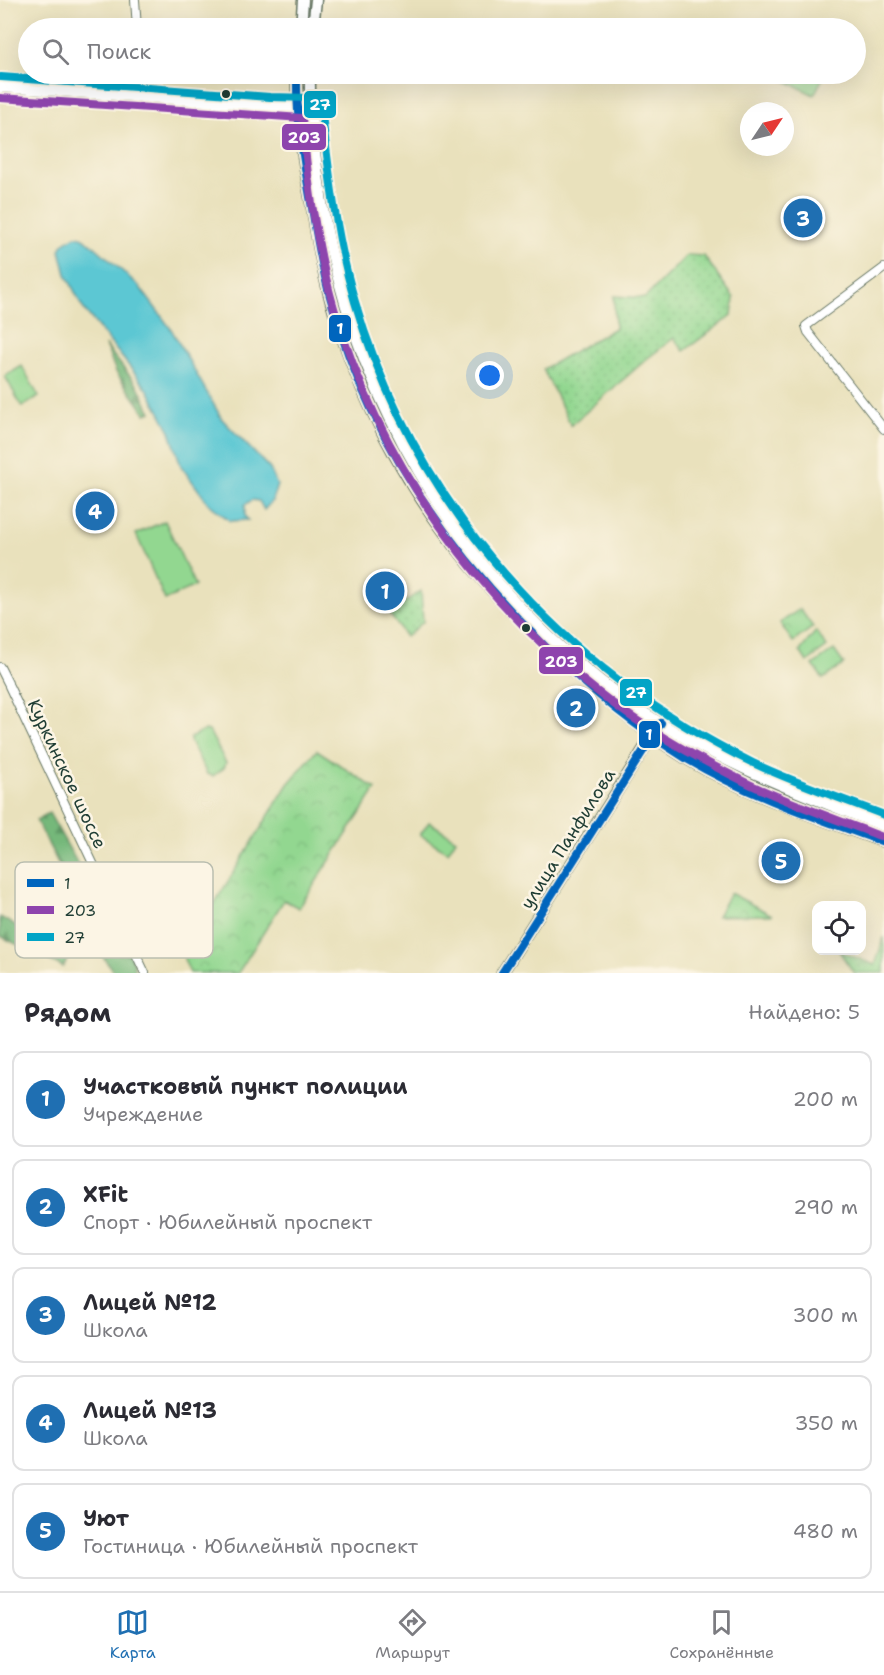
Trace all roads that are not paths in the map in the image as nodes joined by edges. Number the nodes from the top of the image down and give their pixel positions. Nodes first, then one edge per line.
1 (135, 0) edge
2 (303, 0) edge
3 (316, 0) edge
4 (136, 18) edge
5 (302, 18) edge
6 (314, 18) edge
7 (141, 84) edge
8 (298, 84) edge
9 (310, 84) edge
10 (0, 87) edge
11 (142, 98) junction
12 (299, 108) junction
13 (311, 108) junction
14 (884, 268) edge
15 (884, 429) edge
16 (0, 667) edge
17 (661, 723) junction
18 (652, 736) junction
19 (884, 826) edge
20 (884, 842) edge
21 (93, 862) edge
22 (138, 958) edge
23 (145, 973) edge
24 (502, 973) edge

1 - 4 street
2 - 5 main road
3 - 6 main road
7 - 11 street
8 - 12 main road
9 - 13 main road
10 - 11 main road
11 - 12 main road
12 - 13 main road
12 - 18 main road
13 - 17 main road
14 - 15 street
16 - 21 street, Куркинское шоссе
17 - 18 main road, улица Панфилова
17 - 19 main road
18 - 20 main road
18 - 24 main road, улица Панфилова
22 - 23 street, Куркинское шоссе

